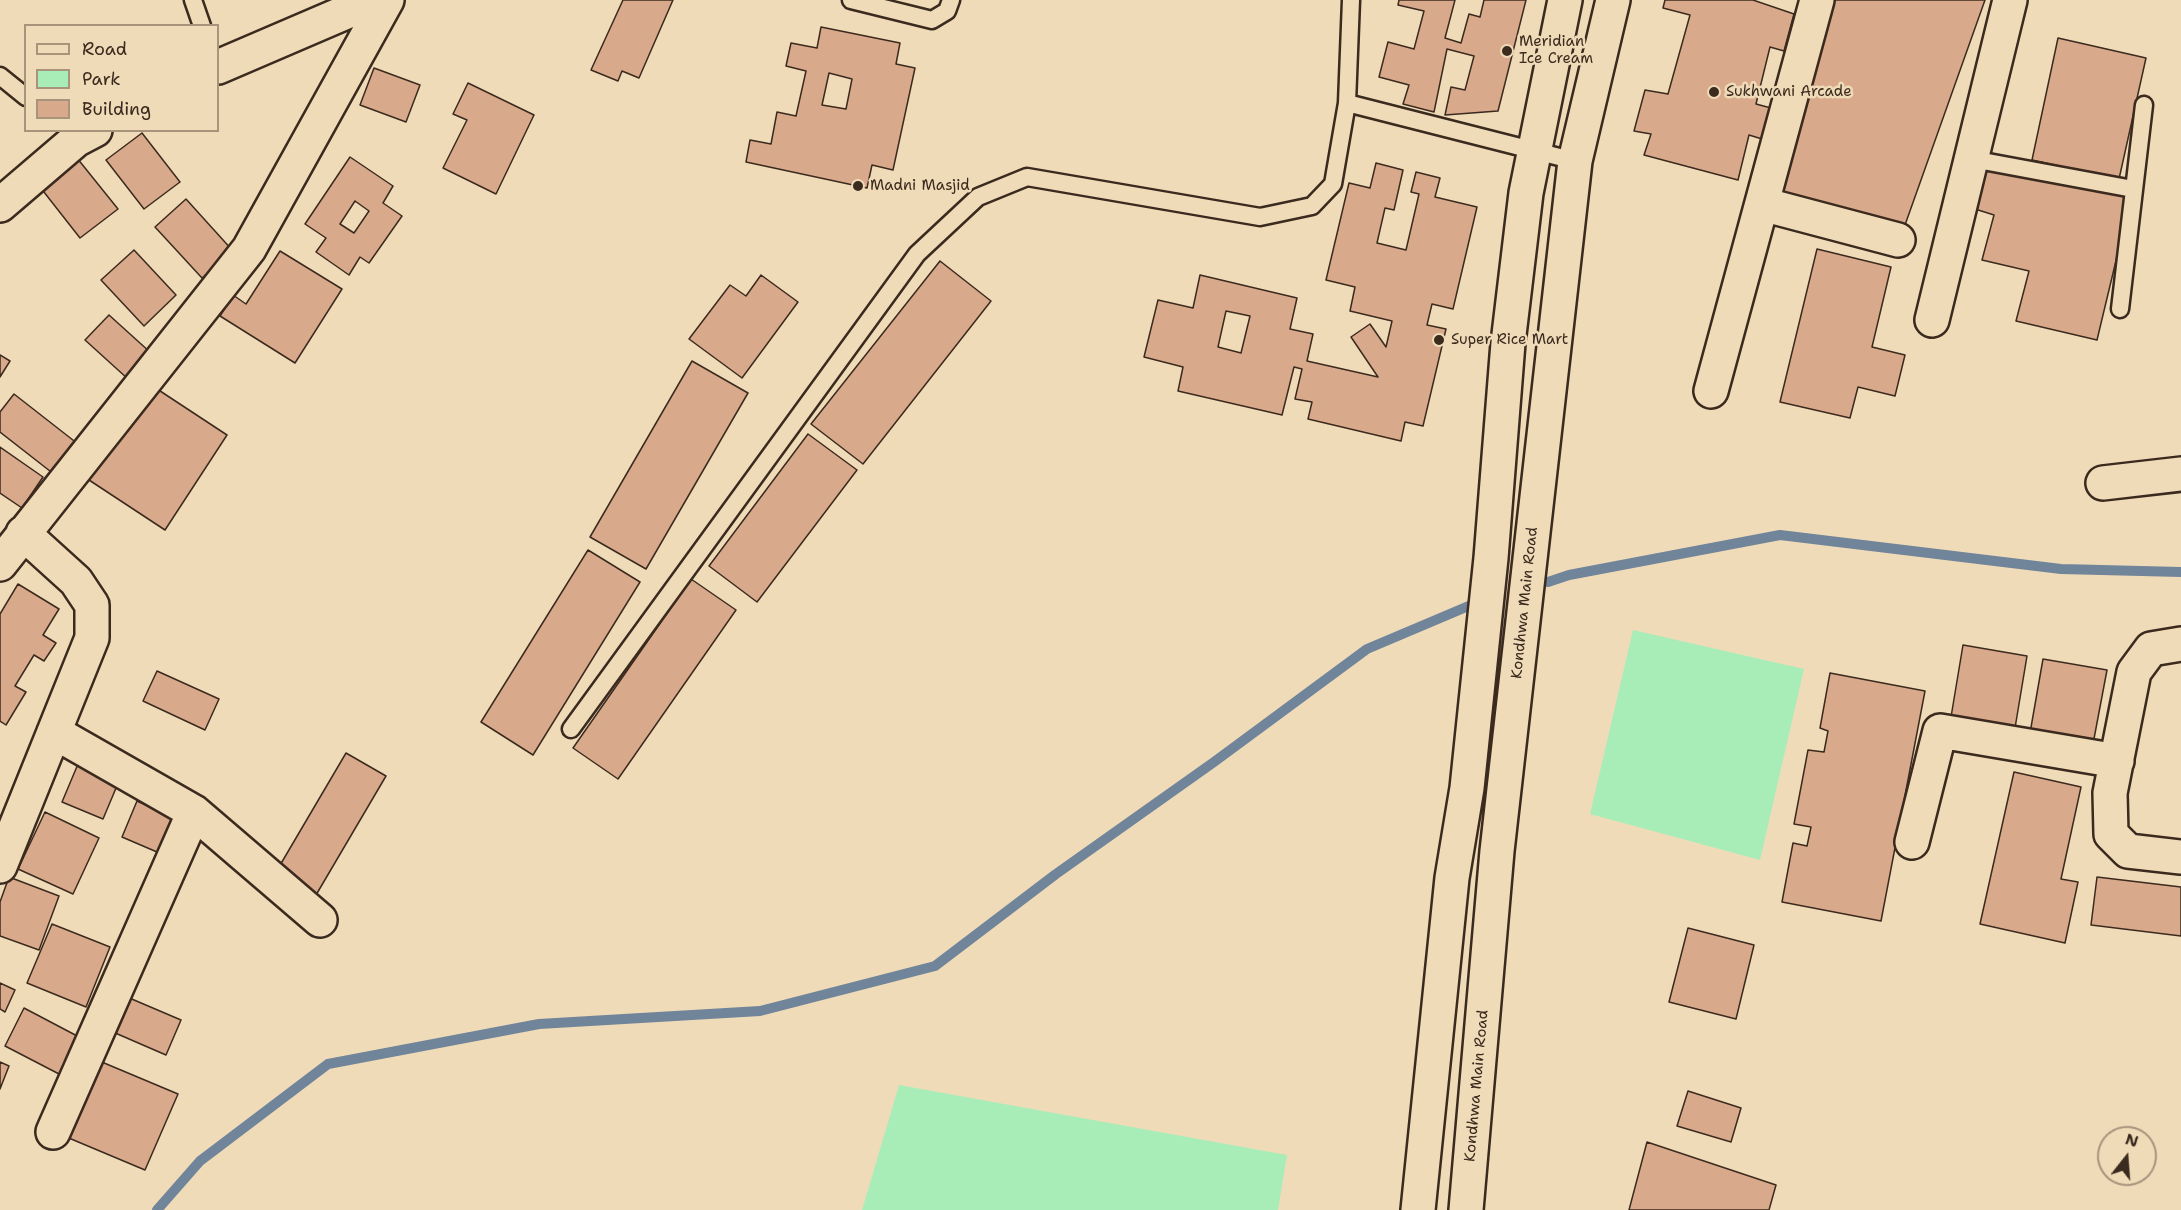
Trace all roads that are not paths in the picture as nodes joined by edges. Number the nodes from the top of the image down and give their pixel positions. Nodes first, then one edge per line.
1 (193, 0) edge
2 (374, 0) edge
3 (387, 0) edge
4 (851, 0) edge
5 (951, 0) edge
6 (1351, 0) edge
7 (1564, 0) edge
8 (1613, 0) edge
9 (1817, 0) edge
10 (2010, 0) edge
11 (201, 24) edge
12 (219, 67) edge
13 (0, 76) edge
14 (24, 95) edge
15 (1347, 103) junction
16 (2144, 105) dead end
17 (78, 134) edge
18 (1534, 150) junction
19 (1972, 159) junction
20 (1575, 161) junction
21 (2133, 189) junction
22 (1762, 204) junction
23 (0, 205) edge
24 (1898, 240) dead end
25 (2120, 309) dead end
26 (1932, 320) dead end
27 (1711, 392) dead end
28 (2181, 474) edge
29 (2103, 483) dead end
30 (23, 533) junction
31 (0, 564) edge
32 (2181, 644) edge
33 (571, 729) dead end
34 (54, 732) junction
35 (2116, 760) junction
36 (194, 812) junction
37 (1912, 842) dead end
38 (2181, 857) edge
39 (0, 866) edge
40 (320, 920) dead end
41 (53, 1132) dead end
42 (1418, 1210) edge
43 (1466, 1210) edge

1 - 11 lane
2 - 12 street
3 - 30 street
4 - 5 lane
6 - 15 lane
7 - 18 street
8 - 20 street, Kondhwa Main Road
9 - 22 street
10 - 19 street
13 - 14 lane
15 - 18 lane
15 - 33 lane
16 - 21 lane
17 - 23 street
18 - 20 lane
18 - 42 street
19 - 21 lane
19 - 26 street
20 - 43 street, Kondhwa Main Road
21 - 25 lane
22 - 24 street
22 - 27 street
28 - 29 street
30 - 31 street
30 - 34 street
32 - 35 street
34 - 36 street
34 - 39 street
35 - 37 street
35 - 38 street
36 - 40 street
36 - 41 street

